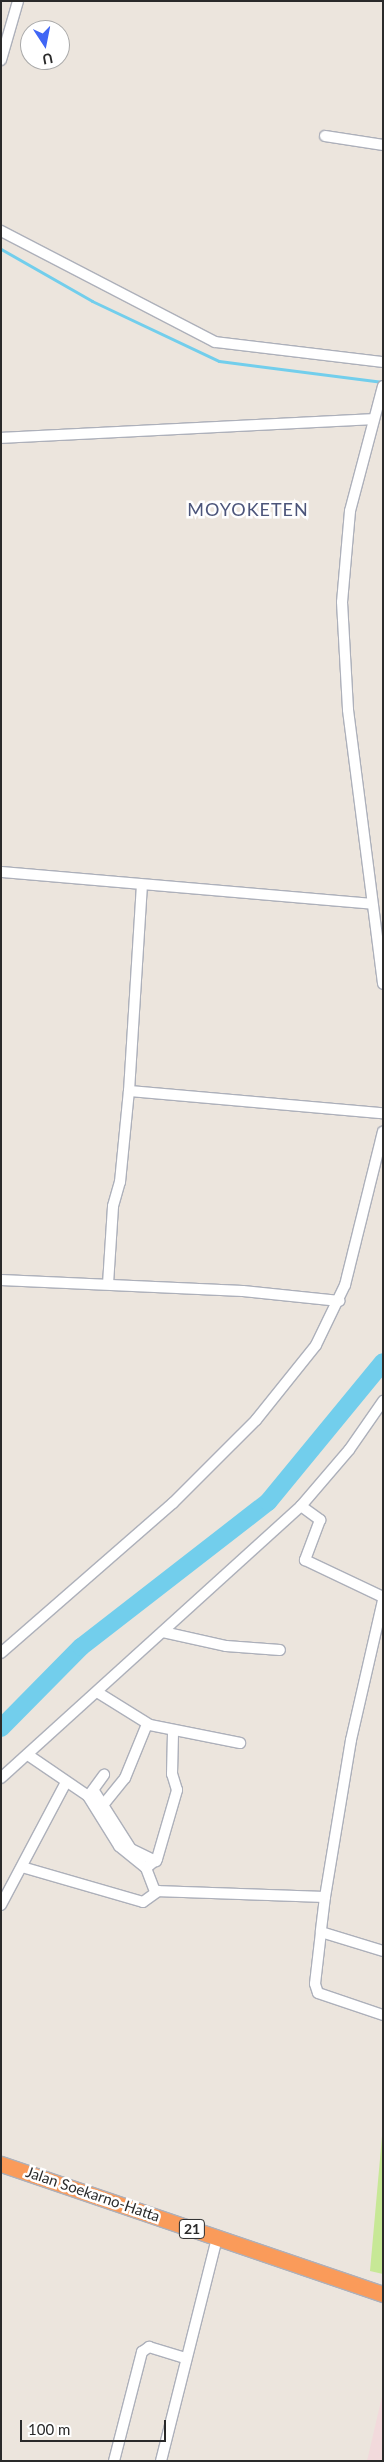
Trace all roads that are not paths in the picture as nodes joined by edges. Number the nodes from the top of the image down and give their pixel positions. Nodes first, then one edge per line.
1 (18, 1) edge
2 (1, 60) edge
3 (325, 136) dead end
4 (383, 145) edge
5 (1, 231) edge
6 (383, 362) edge
7 (383, 386) edge
8 (371, 418) junction
9 (1, 438) edge
10 (1, 872) edge
11 (142, 885) junction
12 (371, 904) junction
13 (383, 984) edge
14 (129, 1091) junction
15 (383, 1113) edge
16 (383, 1132) edge
17 (1, 1280) edge
18 (108, 1284) junction
19 (339, 1301) junction
20 (383, 1401) edge
21 (301, 1506) junction
22 (383, 1599) edge
23 (164, 1632) junction
24 (280, 1650) dead end
25 (1, 1653) edge
26 (97, 1692) junction
27 (147, 1724) junction
28 (173, 1732) junction
29 (240, 1743) dead end
30 (28, 1755) junction
31 (104, 1775) dead end
32 (1, 1778) edge
33 (66, 1782) junction
34 (91, 1794) junction
35 (102, 1808) junction
36 (156, 1861) junction
37 (22, 1867) junction
38 (146, 1868) junction
39 (158, 1891) junction
40 (326, 1897) junction
41 (1, 1905) edge
42 (321, 1932) junction
43 (383, 1951) edge
44 (383, 2014) edge
45 (1, 2164) edge
46 (217, 2238) junction
47 (383, 2294) edge
48 (186, 2358) junction
49 (114, 2461) edge
50 (161, 2461) edge

1 - 2 street
3 - 4 street
5 - 6 street
7 - 8 street
8 - 9 street
8 - 12 street
10 - 11 street
11 - 12 street
11 - 14 street
12 - 13 street
14 - 15 street
14 - 18 street
16 - 19 street
17 - 18 street
18 - 19 street
19 - 25 street
20 - 21 street
21 - 22 street
21 - 23 street
22 - 40 street
23 - 24 street
23 - 26 street
26 - 27 street
26 - 30 street
27 - 28 street
27 - 35 street
28 - 29 street
28 - 36 street
30 - 32 street
30 - 33 street
31 - 34 street
33 - 34 street
33 - 37 street
34 - 35 street
35 - 36 street
35 - 38 street
36 - 38 street
37 - 39 street
37 - 41 street
38 - 39 street
39 - 40 street
40 - 42 street
42 - 43 street
42 - 44 street
45 - 46 highway, Jalan Soekarno-Hatta / 21
46 - 47 highway, Jalan Soekarno-Hatta / 21
46 - 48 street
48 - 49 street
48 - 50 street

